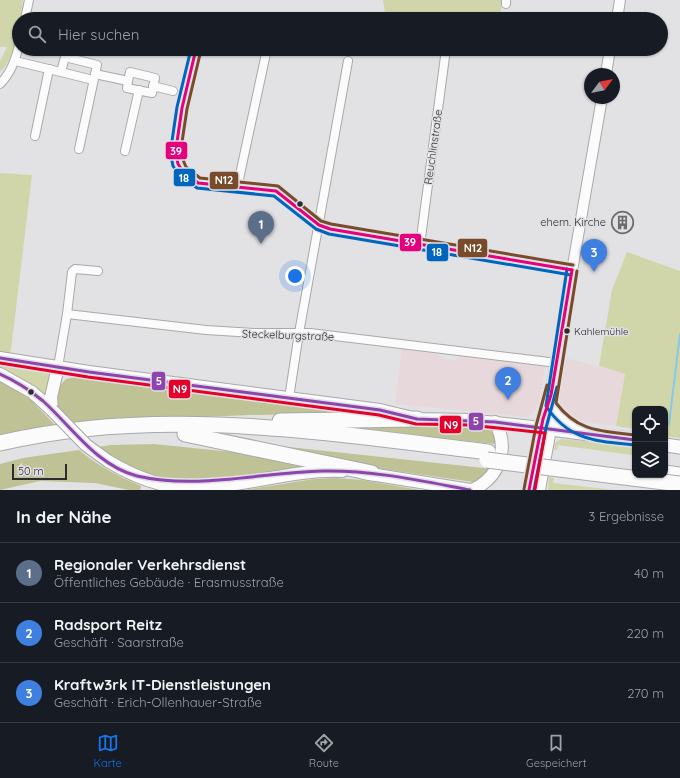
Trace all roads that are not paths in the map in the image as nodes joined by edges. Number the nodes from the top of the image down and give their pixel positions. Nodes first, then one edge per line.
1 (29, 0) edge
2 (619, 2) edge
3 (26, 12) edge
4 (616, 12) edge
5 (618, 12) edge
6 (16, 56) edge
7 (265, 56) edge
8 (445, 56) edge
9 (609, 56) edge
10 (15, 61) junction
11 (348, 61) dead end
12 (607, 68) edge
13 (10, 70) junction
14 (49, 70) junction
15 (61, 72) junction
16 (94, 77) junction
17 (0, 78) edge
18 (128, 81) junction
19 (0, 84) edge
20 (153, 86) junction
21 (139, 90) junction
22 (173, 91) dead end
23 (601, 104) edge
24 (35, 136) dead end
25 (79, 149) dead end
26 (125, 151) dead end
27 (319, 225) junction
28 (420, 245) junction
29 (572, 270) junction
30 (98, 271) dead end
31 (68, 314) junction
32 (299, 333) junction
33 (0, 358) edge
34 (557, 363) junction
35 (58, 367) junction
36 (89, 372) junction
37 (0, 374) edge
38 (54, 382) junction
39 (289, 398) junction
40 (551, 400) junction
41 (52, 410) junction
42 (417, 419) junction
43 (495, 422) junction
44 (228, 426) junction
45 (546, 428) junction
46 (185, 434) junction
47 (586, 434) junction
48 (632, 440) edge
49 (0, 443) edge
50 (668, 445) edge
51 (680, 447) edge
52 (0, 452) edge
53 (487, 456) junction
54 (632, 470) edge
55 (372, 473) junction
56 (668, 473) edge
57 (680, 475) edge
58 (680, 484) edge
59 (187, 489) edge
60 (471, 490) edge
61 (530, 490) edge
62 (540, 490) edge

1 - 3 street
2 - 4 street
2 - 5 street
6 - 10 street
7 - 27 street
8 - 28 street, Reuchlinstraße
9 - 12 street
10 - 13 street
10 - 14 street
11 - 27 street
13 - 17 street
13 - 19 street
14 - 15 street
14 - 24 street
15 - 16 street
15 - 16 street
16 - 18 street
16 - 25 street
18 - 20 street
18 - 21 street
20 - 21 street
20 - 22 street
21 - 26 street
23 - 29 street
27 - 28 street
27 - 32 street
28 - 29 street
29 - 34 street
30 - 31 street
31 - 32 street, Steckelburgstraße
31 - 35 street
32 - 34 street, Steckelburgstraße
32 - 39 street
33 - 35 main road
34 - 40 street
35 - 36 main road
35 - 38 main road
36 - 38 main road
36 - 39 main road
37 - 41 main road
38 - 41 main road
39 - 42 main road
40 - 45 street
40 - 47 main road
41 - 59 main road, bridge
42 - 43 main road
42 - 44 highway
43 - 45 main road
43 - 60 main road
44 - 49 highway
44 - 53 highway
45 - 47 main road
45 - 61 street
45 - 62 street
46 - 52 highway
46 - 53 highway
46 - 55 highway
47 - 48 main road
50 - 51 main road
53 - 54 highway
53 - 58 highway, bridge
55 - 59 main road
55 - 60 main road
56 - 57 highway

